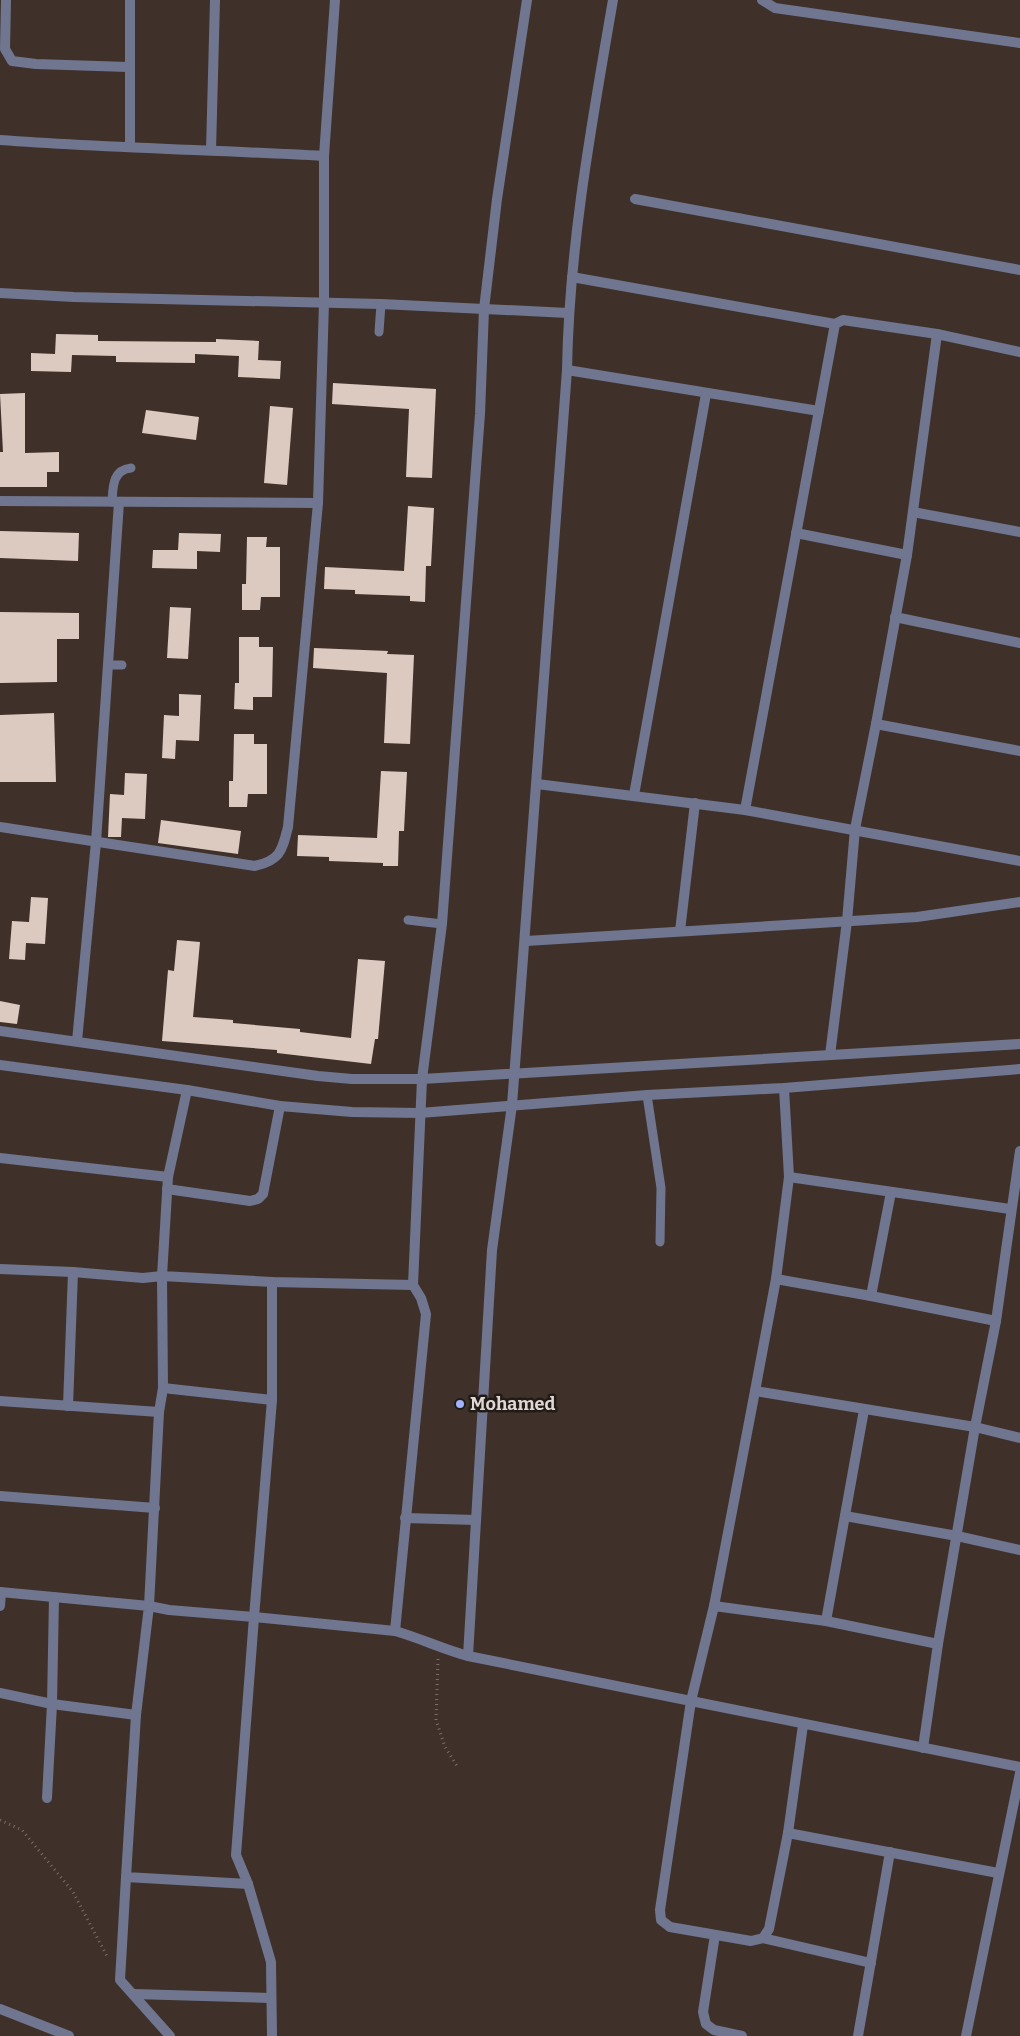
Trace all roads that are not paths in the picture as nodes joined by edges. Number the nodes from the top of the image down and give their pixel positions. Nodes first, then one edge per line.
1 (6, 0) edge
2 (130, 0) edge
3 (215, 0) edge
4 (335, 0) edge
5 (527, 0) edge
6 (613, 0) edge
7 (762, 0) edge
8 (1020, 42) edge
9 (128, 67) junction
10 (0, 140) edge
11 (130, 146) junction
12 (211, 150) junction
13 (324, 156) junction
14 (635, 199) dead end
15 (1020, 270) edge
16 (572, 277) junction
17 (0, 293) edge
18 (324, 302) junction
19 (381, 304) junction
20 (484, 309) junction
21 (568, 313) junction
22 (835, 324) junction
23 (379, 332) dead end
24 (937, 334) junction
25 (1020, 352) edge
26 (566, 370) junction
27 (706, 394) junction
28 (819, 412) junction
29 (130, 468) dead end
30 (0, 501) edge
31 (116, 502) junction
32 (318, 503) junction
33 (913, 512) junction
34 (1020, 532) edge
35 (796, 533) junction
36 (908, 555) junction
37 (895, 617) junction
38 (1020, 643) edge
39 (108, 665) junction
40 (122, 665) dead end
41 (876, 724) junction
42 (1020, 751) edge
43 (537, 784) junction
44 (634, 795) junction
45 (696, 803) junction
46 (745, 810) junction
47 (0, 827) edge
48 (855, 829) junction
49 (96, 842) junction
50 (1020, 861) edge
51 (1020, 902) edge
52 (408, 920) dead end
53 (847, 921) junction
54 (442, 924) junction
55 (680, 931) junction
56 (526, 941) junction
57 (0, 1031) edge
58 (77, 1041) junction
59 (1020, 1044) edge
60 (830, 1055) junction
61 (0, 1065) edge
62 (1020, 1069) edge
63 (514, 1074) junction
64 (422, 1079) junction
65 (784, 1088) junction
66 (187, 1090) junction
67 (647, 1095) junction
68 (512, 1105) junction
69 (280, 1106) junction
70 (420, 1113) junction
71 (1020, 1151) edge
72 (0, 1158) edge
73 (168, 1177) junction
74 (789, 1177) junction
75 (167, 1189) junction
76 (890, 1192) junction
77 (1010, 1209) junction
78 (660, 1242) dead end
79 (0, 1269) edge
80 (73, 1272) junction
81 (162, 1276) junction
82 (776, 1280) junction
83 (272, 1282) junction
84 (413, 1285) junction
85 (871, 1296) junction
86 (996, 1321) junction
87 (163, 1388) junction
88 (754, 1391) junction
89 (272, 1400) junction
90 (0, 1401) edge
91 (68, 1406) junction
92 (864, 1410) junction
93 (159, 1412) junction
94 (975, 1427) junction
95 (1020, 1438) edge
96 (0, 1496) edge
97 (155, 1508) junction
98 (845, 1516) junction
99 (405, 1518) junction
100 (476, 1520) junction
101 (957, 1536) junction
102 (1020, 1550) edge
103 (0, 1592) edge
104 (54, 1597) junction
105 (0, 1606) edge
106 (149, 1606) junction
107 (714, 1606) junction
108 (254, 1617) junction
109 (826, 1620) junction
110 (395, 1631) junction
111 (938, 1644) junction
112 (468, 1656) junction
113 (0, 1693) edge
114 (691, 1701) junction
115 (52, 1704) junction
116 (136, 1715) junction
117 (803, 1725) junction
118 (923, 1748) junction
119 (1020, 1767) edge
120 (1020, 1773) edge
121 (47, 1798) dead end
122 (788, 1833) junction
123 (890, 1852) junction
124 (998, 1873) junction
125 (126, 1877) junction
126 (248, 1884) junction
127 (715, 1935) junction
128 (763, 1938) junction
129 (871, 1962) junction
130 (133, 1994) junction
131 (271, 1998) junction
132 (0, 2009) edge
133 (68, 2036) edge
134 (170, 2036) edge
135 (272, 2036) edge
136 (742, 2036) edge
137 (858, 2036) edge
138 (966, 2036) edge

1 - 9 street
2 - 9 street
3 - 12 street
4 - 13 street
5 - 20 street
6 - 16 street
7 - 8 street
9 - 11 street
10 - 11 street
11 - 12 street
12 - 13 street
13 - 18 street
14 - 15 street
16 - 21 street
16 - 22 street
17 - 18 street
18 - 19 street
18 - 32 street
19 - 20 street
19 - 23 lane
20 - 21 street
20 - 54 street
21 - 26 street
22 - 24 street
22 - 28 street
24 - 25 street
24 - 33 street
26 - 27 street
26 - 43 street
27 - 28 street
27 - 44 street
28 - 35 street
29 - 31 lane
30 - 31 street
31 - 32 street
31 - 39 street
32 - 49 street
33 - 34 street
33 - 36 street
35 - 36 street
35 - 46 street
36 - 37 street
37 - 38 street
37 - 41 street
39 - 40 lane
39 - 49 street
41 - 42 street
41 - 48 street
43 - 44 street
43 - 56 street
44 - 45 street
45 - 46 street
45 - 55 street
46 - 48 street
47 - 49 street
48 - 50 street
48 - 53 street
49 - 58 street
51 - 53 street
52 - 54 lane
53 - 55 street
53 - 60 street
54 - 64 street
55 - 56 street
56 - 63 street
57 - 58 street
58 - 64 street
59 - 60 street
60 - 63 street
61 - 66 street
62 - 65 street
63 - 64 street
63 - 68 street
64 - 70 street
65 - 67 street
65 - 74 street
66 - 69 street
66 - 73 street
67 - 68 street
67 - 78 lane
68 - 70 street
68 - 100 street
69 - 70 street
69 - 75 street
70 - 84 street
71 - 77 street
72 - 73 street
73 - 75 street
74 - 76 street
74 - 82 street
75 - 81 street
76 - 77 street
76 - 85 street
77 - 86 street
79 - 80 street
80 - 81 street
80 - 91 street
81 - 83 street
81 - 87 street
82 - 85 street
82 - 88 street
83 - 84 street
83 - 89 street
84 - 99 street
85 - 86 street
86 - 94 street
87 - 89 street
87 - 93 street
88 - 92 street
88 - 107 street
89 - 108 street
90 - 91 street
91 - 93 street
92 - 94 street
92 - 98 street
93 - 97 street
94 - 95 street
94 - 101 street
96 - 97 street
97 - 106 street
98 - 101 street
98 - 109 street
99 - 100 street
99 - 110 street
100 - 112 street
101 - 102 street
101 - 111 street
103 - 104 street
103 - 105 street
104 - 106 street
104 - 115 street
106 - 108 street
106 - 116 street
107 - 109 street
107 - 114 street
108 - 110 street
108 - 126 street
109 - 111 street
110 - 112 street
111 - 118 street
112 - 114 street
113 - 115 street
114 - 117 street
114 - 127 street
115 - 116 street
115 - 121 street
116 - 125 street
117 - 118 street
117 - 122 street
118 - 119 street
120 - 124 street
122 - 123 street
122 - 128 street
123 - 124 street
123 - 129 street
124 - 138 street
125 - 126 street
125 - 130 street
126 - 131 street
127 - 128 street
127 - 136 street
128 - 129 street
129 - 137 street
130 - 131 street
130 - 134 street
131 - 135 street
132 - 133 street

